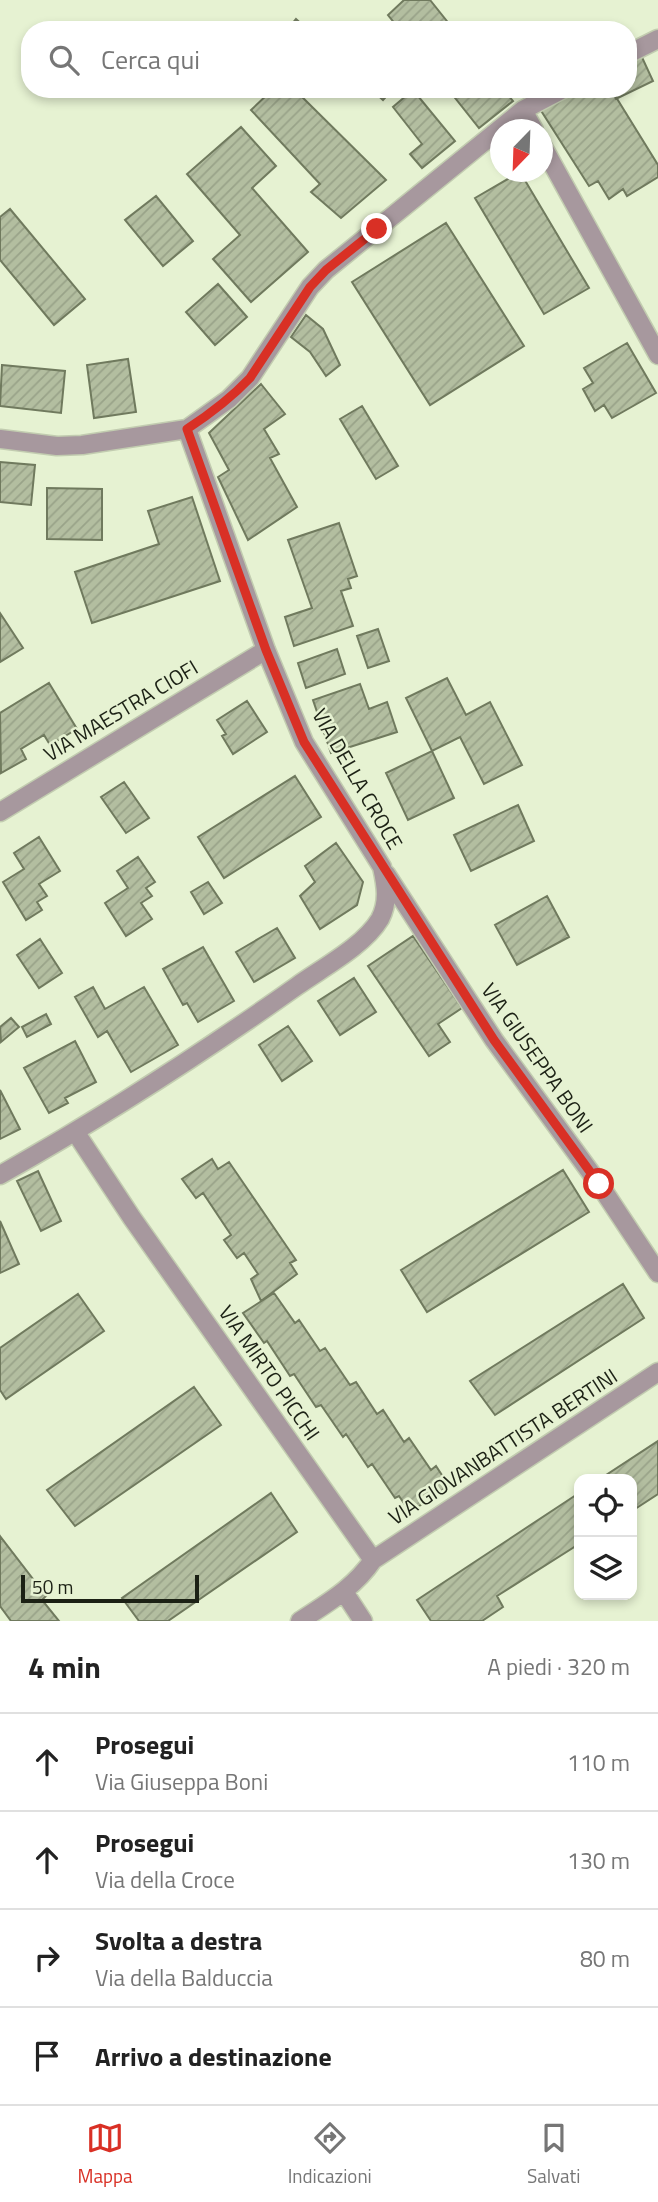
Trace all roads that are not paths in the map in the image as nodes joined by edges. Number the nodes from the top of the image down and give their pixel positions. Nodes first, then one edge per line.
1 (658, 38) edge
2 (637, 49) edge
3 (546, 98) edge
4 (523, 110) junction
5 (528, 119) edge
6 (553, 165) edge
7 (658, 355) edge
8 (187, 429) junction
9 (0, 439) edge
10 (266, 650) junction
11 (0, 812) edge
12 (382, 867) junction
13 (76, 1132) junction
14 (0, 1175) edge
15 (658, 1273) edge
16 (658, 1372) edge
17 (373, 1560) junction
18 (344, 1592) junction
19 (300, 1621) edge
20 (363, 1621) edge

1 - 2 street
3 - 4 street
4 - 5 street
4 - 8 street
6 - 7 street
8 - 9 street
8 - 10 street, VIA DELLA CROCE
10 - 11 street, VIA MAESTRA CIOFI
10 - 12 street, VIA DELLA CROCE
12 - 13 street, VIA DELLA CROCE
12 - 15 street, VIA GIUSEPPA BONI
13 - 14 street, VIA DELLA CROCE
13 - 17 street, VIA MIRTO PICCHI
16 - 17 street, VIA GIOVANBATTISTA BERTINI
17 - 18 street
18 - 19 street
18 - 20 street

